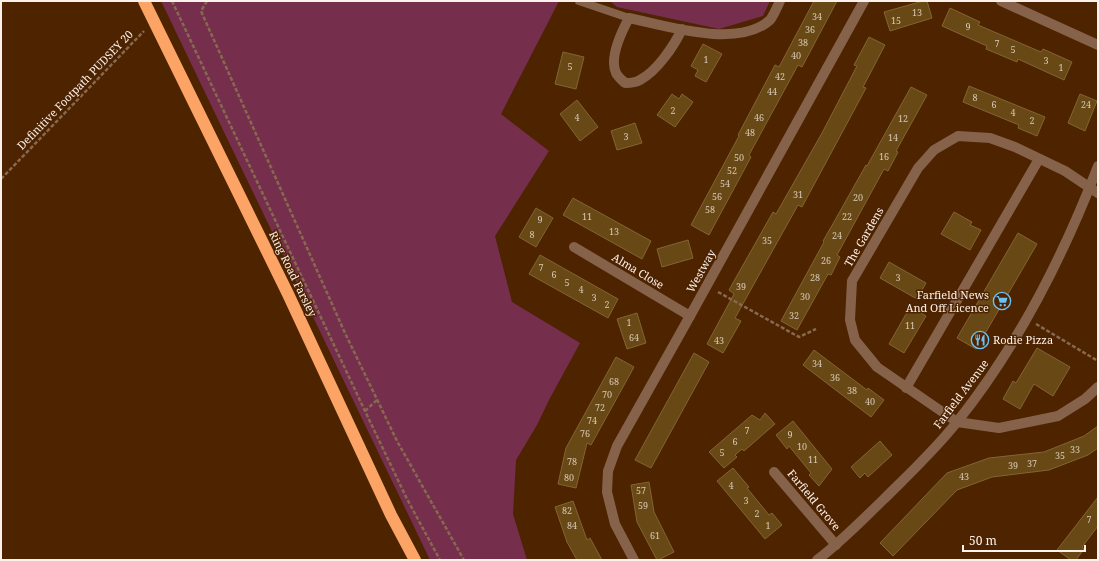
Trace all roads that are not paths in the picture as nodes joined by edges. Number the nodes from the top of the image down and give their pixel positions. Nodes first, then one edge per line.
1 (144, 1) edge
2 (579, 1) edge
3 (780, 1) edge
4 (864, 1) edge
5 (1000, 1) edge
6 (629, 18) junction
7 (682, 29) junction
8 (1098, 45) edge
9 (1039, 159) junction
10 (1098, 166) edge
11 (1094, 189) edge
12 (574, 247) dead end
13 (690, 316) junction
14 (1098, 387) edge
15 (906, 388) junction
16 (957, 422) junction
17 (774, 472) dead end
18 (836, 545) junction
19 (824, 558) edge
20 (415, 560) edge
21 (634, 560) edge

1 - 20 highway, Ring Road Farsley
2 - 6 lane
3 - 7 street
4 - 13 street, Westway
5 - 8 street
6 - 7 street
6 - 7 street
9 - 11 street, The Gardens
9 - 15 street
9 - 15 street, The Gardens
10 - 11 street, Farfield Avenue
11 - 16 street, Farfield Avenue
12 - 13 street, Alma Close
13 - 21 street, Westway
14 - 16 street, The Gardens
15 - 16 street, The Gardens
16 - 18 street, Farfield Avenue
17 - 18 street, Farfield Grove
18 - 19 street, Farfield Avenue

